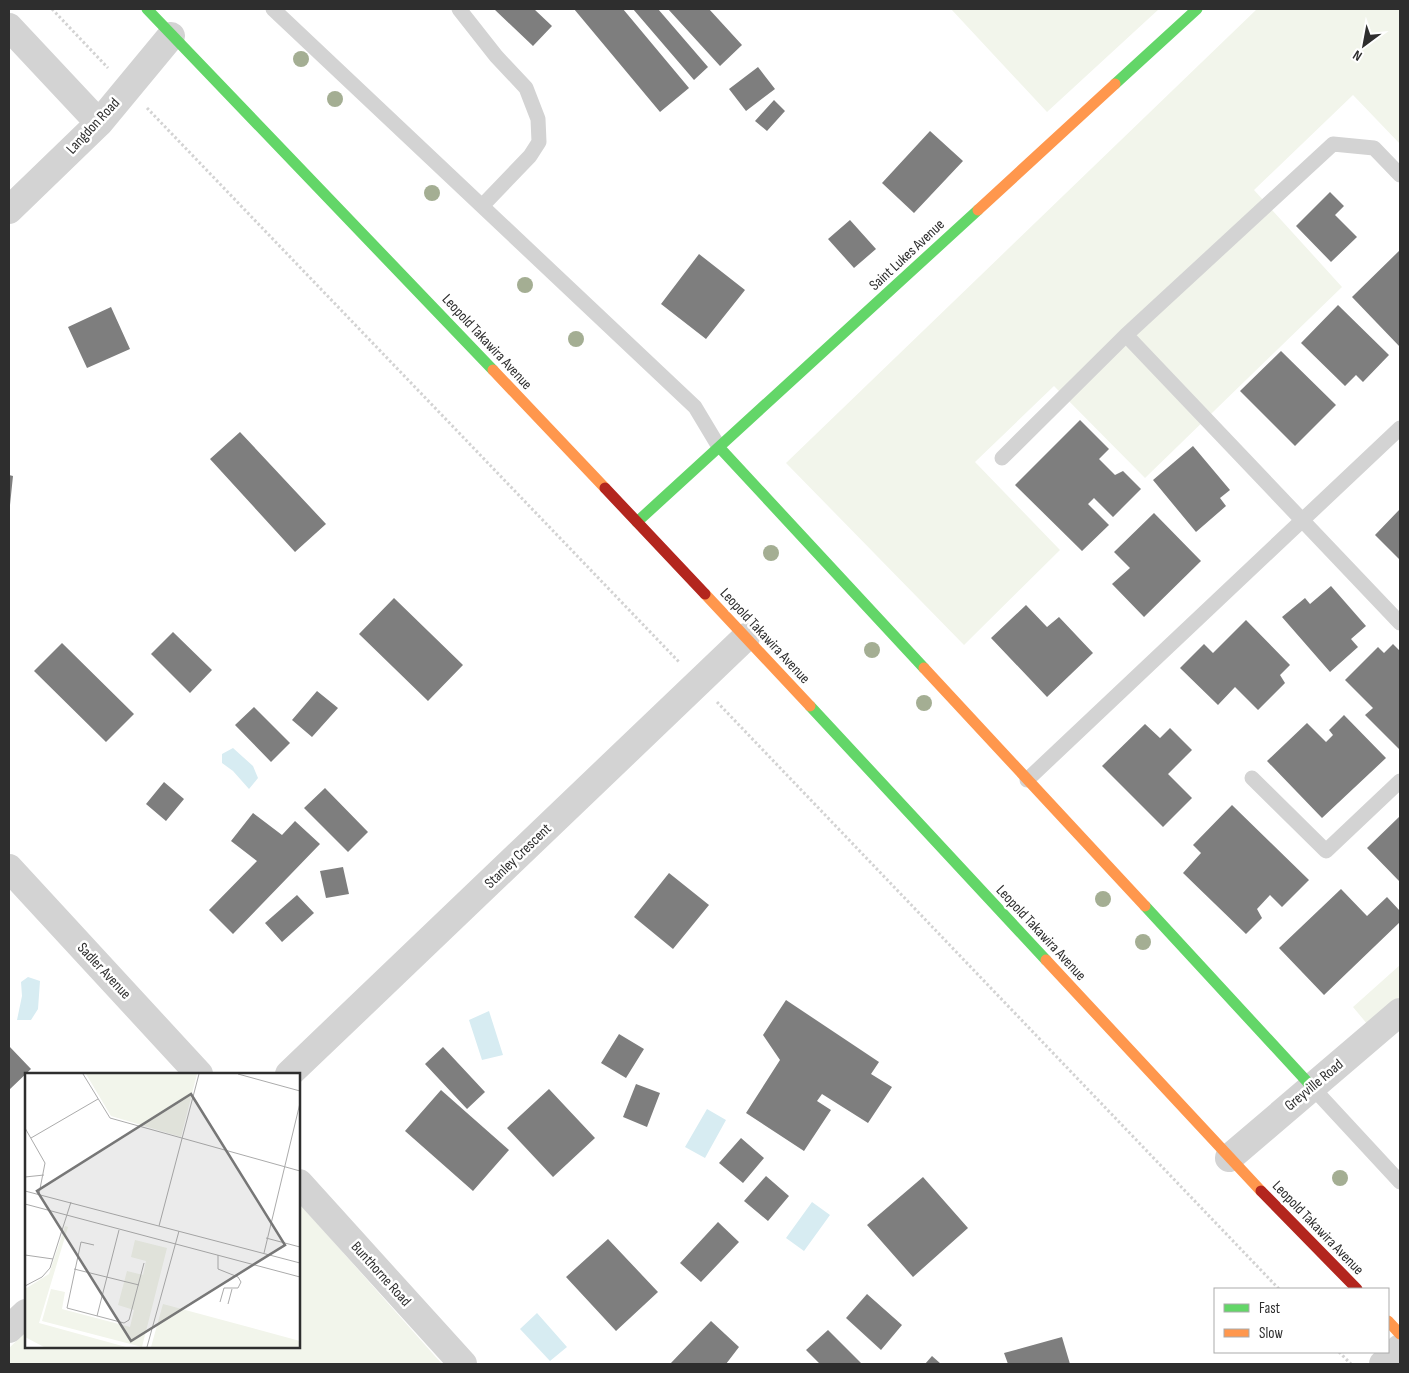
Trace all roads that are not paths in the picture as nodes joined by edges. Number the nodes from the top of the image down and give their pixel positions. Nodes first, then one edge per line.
1 (147, 9) edge
2 (273, 9) edge
3 (460, 9) edge
4 (1197, 9) edge
5 (9, 27) edge
6 (171, 36) junction
7 (98, 123) junction
8 (1400, 175) edge
9 (482, 206) junction
10 (9, 210) edge
11 (1126, 335) junction
12 (1400, 428) edge
13 (720, 447) junction
14 (1002, 458) dead end
15 (1303, 520) junction
16 (637, 522) junction
17 (1400, 623) edge
18 (746, 637) junction
19 (1252, 778) dead end
20 (1027, 780) junction
21 (1400, 781) edge
22 (9, 868) edge
23 (1400, 1012) edge
24 (198, 1073) edge
25 (290, 1073) edge
26 (1312, 1087) junction
27 (1229, 1158) junction
28 (1400, 1182) edge
29 (300, 1184) edge
30 (1356, 1288) edge
31 (25, 1314) edge
32 (1389, 1322) edge
33 (9, 1329) edge
34 (1400, 1334) edge
35 (1400, 1348) edge
36 (463, 1364) edge
37 (1383, 1364) edge

1 - 6 main road, Leopold Takawira Avenue
2 - 9 lane
3 - 9 lane
4 - 13 main road, Saint Lukes Avenue
5 - 7 street
6 - 7 street, Langdon Road
6 - 16 main road, Leopold Takawira Avenue
7 - 10 street, Langdon Road
8 - 11 lane
9 - 13 lane
11 - 14 lane
11 - 15 lane
12 - 15 lane
13 - 16 main road, Saint Lukes Avenue
13 - 20 main road
15 - 17 lane
15 - 20 lane
16 - 18 main road, Leopold Takawira Avenue
18 - 25 street, Stanley Crescent
18 - 27 main road, Leopold Takawira Avenue
19 - 21 lane
20 - 26 main road
22 - 24 street, Sadler Avenue
23 - 26 street, Greyville Road
26 - 27 street, Greyville Road
26 - 28 lane
27 - 30 main road, Leopold Takawira Avenue
29 - 36 street, Bunthorne Road
31 - 33 street
32 - 34 main road
35 - 37 street

